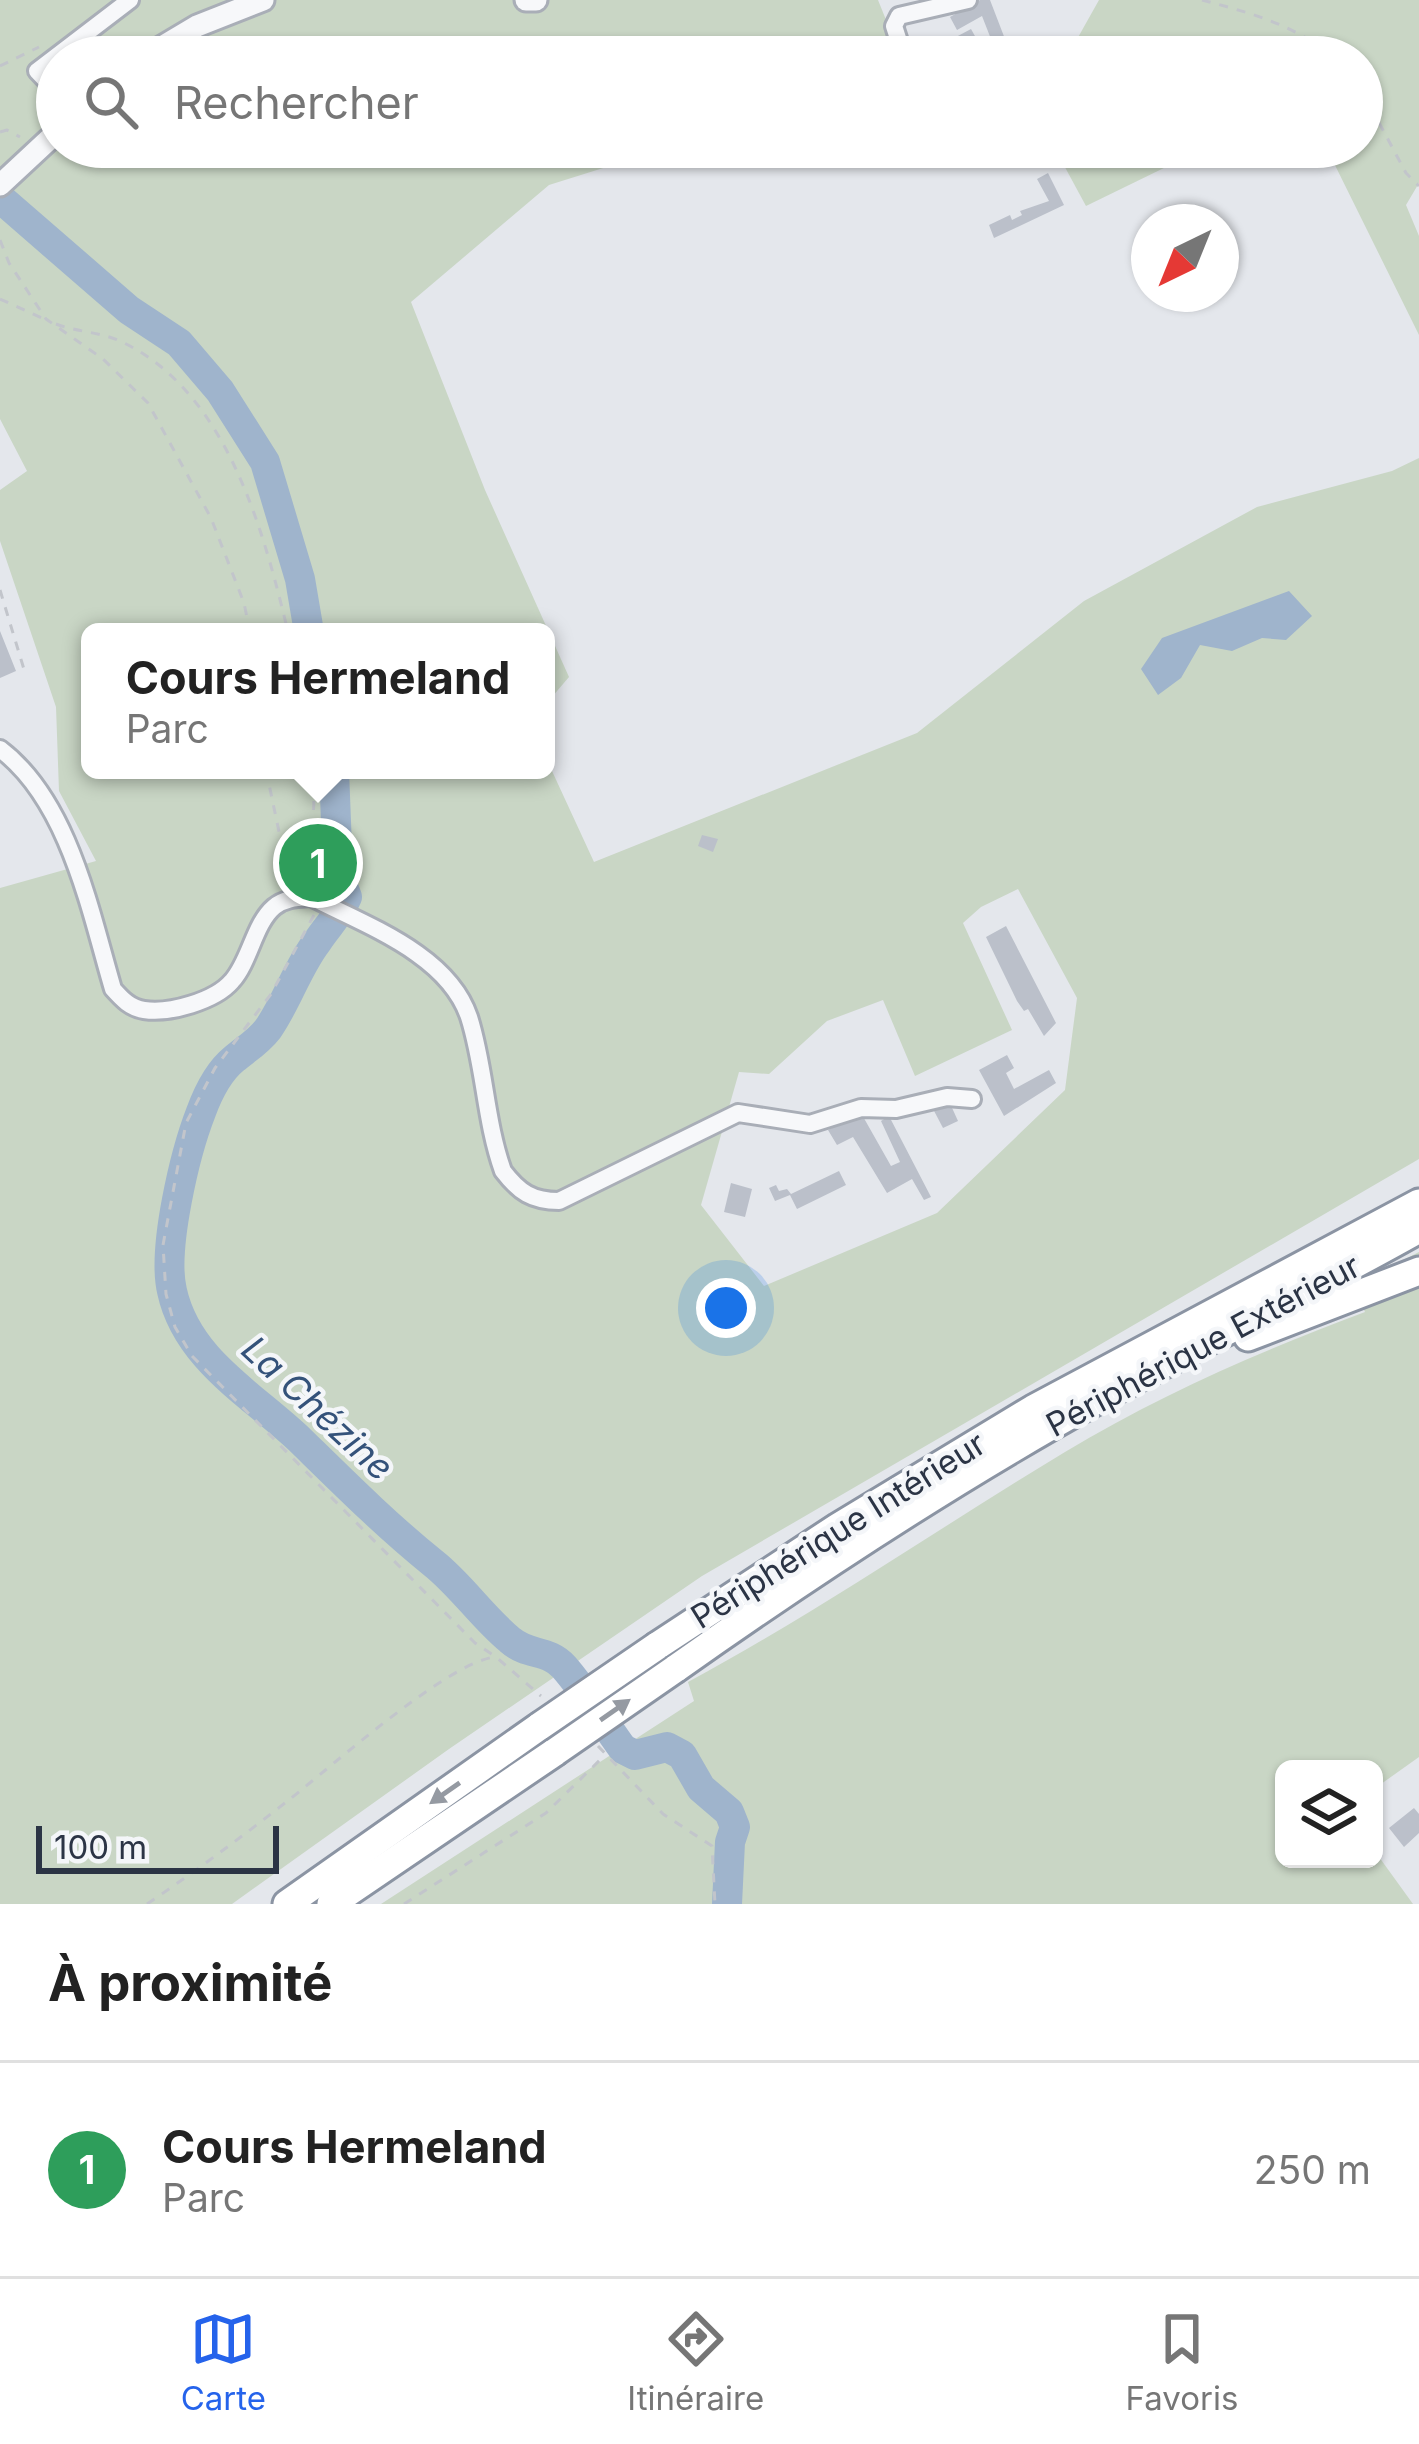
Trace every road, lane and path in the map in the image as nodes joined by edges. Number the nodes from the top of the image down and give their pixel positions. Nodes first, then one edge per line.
1 (130, 0) edge
2 (263, 0) edge
3 (526, 0) edge
4 (536, 0) edge
5 (968, 0) edge
6 (1202, 0) edge
7 (83, 36) edge
8 (180, 36) edge
9 (897, 36) edge
10 (1302, 36) edge
11 (8, 130) dead end
12 (1383, 130) edge
13 (0, 131) edge
14 (36, 152) edge
15 (0, 184) edge
16 (1419, 186) edge
17 (0, 240) edge
18 (0, 299) edge
19 (46, 319) junction
20 (0, 590) edge
21 (248, 623) edge
22 (285, 623) edge
23 (26, 676) dead end
24 (0, 749) edge
25 (269, 779) edge
26 (315, 779) edge
27 (308, 899) junction
28 (972, 1099) dead end
29 (1419, 1203) edge
30 (1419, 1229) edge
31 (1419, 1271) edge
32 (1216, 1336) junction
33 (496, 1657) junction
34 (666, 1657) junction
35 (540, 1696) dead end
36 (586, 1736) dead end
37 (606, 1755) junction
38 (147, 1904) edge
39 (286, 1904) edge
40 (331, 1904) edge
41 (404, 1904) edge
42 (715, 1904) edge

1 - 7 street
2 - 8 street
3 - 4 street
5 - 9 street
6 - 10 path
11 - 13 path
12 - 16 path
14 - 15 street
17 - 19 path
18 - 19 path
19 - 21 path
19 - 22 path
20 - 23 path
24 - 27 street
25 - 27 path
26 - 27 path
27 - 28 street
27 - 33 path
29 - 34 highway, Périphérique Intérieur
30 - 32 highway, Périphérique Extérieur
31 - 32 highway
32 - 34 highway, Périphérique Extérieur
33 - 35 path
33 - 38 path
34 -> 39 highway, Périphérique Intérieur, bridge
40 -> 34 highway, Périphérique Extérieur, bridge
36 - 37 path
37 - 41 path
37 - 42 path

